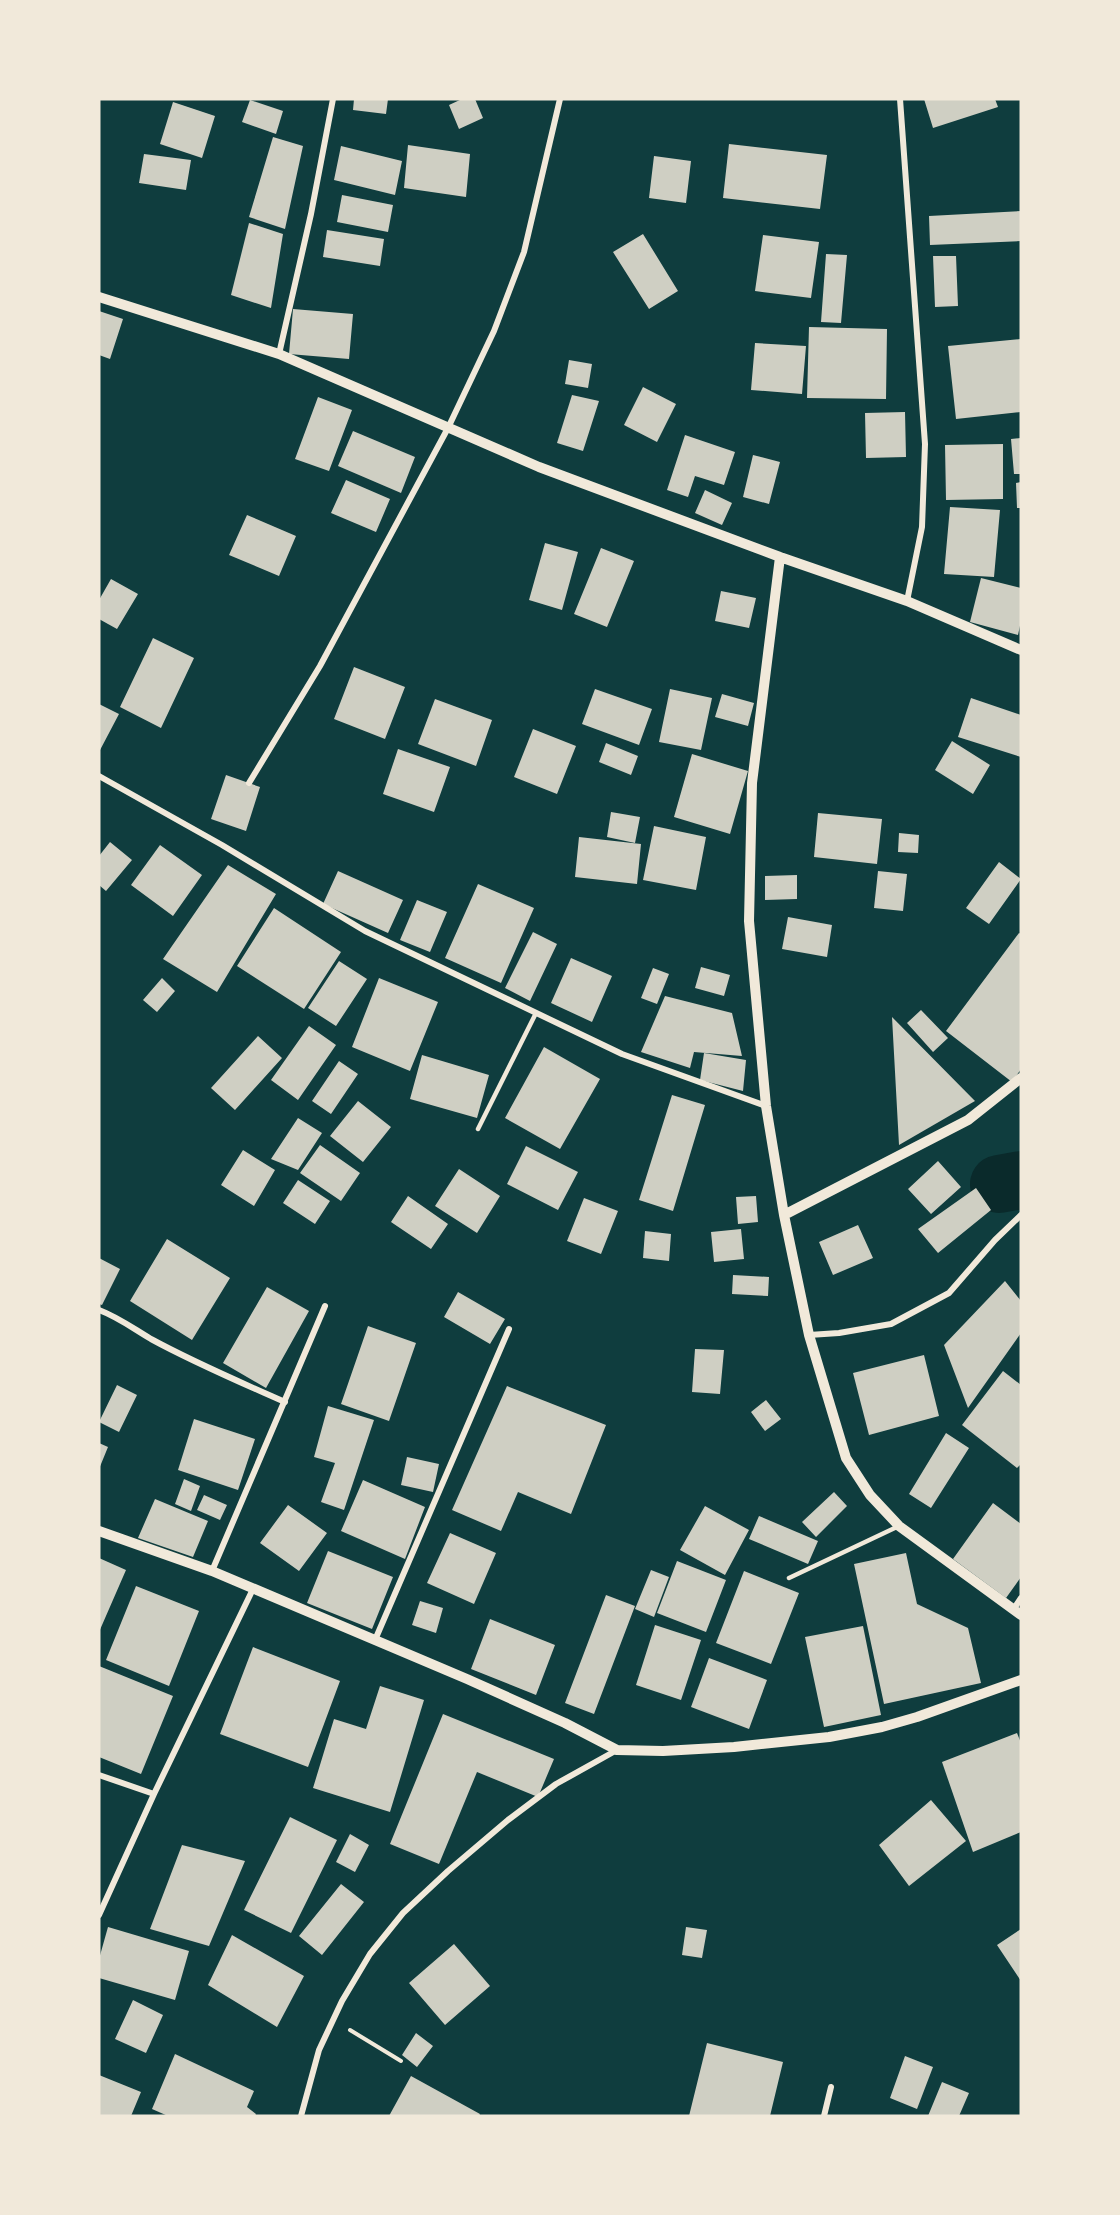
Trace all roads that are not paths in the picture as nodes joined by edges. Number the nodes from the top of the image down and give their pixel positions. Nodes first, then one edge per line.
1 (333, 99) edge
2 (560, 99) edge
3 (900, 99) edge
4 (99, 297) edge
5 (279, 354) junction
6 (448, 428) junction
7 (780, 557) junction
8 (907, 601) junction
9 (1021, 650) edge
10 (99, 776) edge
11 (249, 783) dead end
12 (536, 1013) junction
13 (1021, 1078) edge
14 (766, 1106) junction
15 (478, 1129) dead end
16 (784, 1215) junction
17 (1021, 1215) edge
18 (325, 1306) dead end
19 (99, 1310) edge
20 (509, 1329) dead end
21 (808, 1335) junction
22 (285, 1402) junction
23 (899, 1526) junction
24 (99, 1531) edge
25 (213, 1571) junction
26 (789, 1578) dead end
27 (253, 1589) junction
28 (1021, 1598) edge
29 (1017, 1612) edge
30 (375, 1640) junction
31 (1021, 1680) edge
32 (617, 1750) junction
33 (99, 1775) edge
34 (154, 1794) junction
35 (99, 1915) edge
36 (831, 2087) dead end
37 (301, 2116) edge
38 (824, 2116) edge

1 - 5 street
2 - 6 street
3 - 8 street
4 - 5 street
5 - 6 street
6 - 7 street
6 - 11 street
7 - 8 street
7 - 14 street
8 - 9 street
10 - 12 street
12 - 14 street
12 - 15 lane
13 - 16 street
14 - 16 street
16 - 21 street
17 - 21 street
18 - 22 street
19 - 22 street
20 - 30 street
21 - 23 street
22 - 25 street
23 - 26 lane
23 - 29 street
24 - 25 street
25 - 27 street
27 - 30 street
27 - 34 street
28 - 29 street
30 - 32 street
31 - 32 street
32 - 37 street
33 - 34 street
34 - 35 street
36 - 38 street

